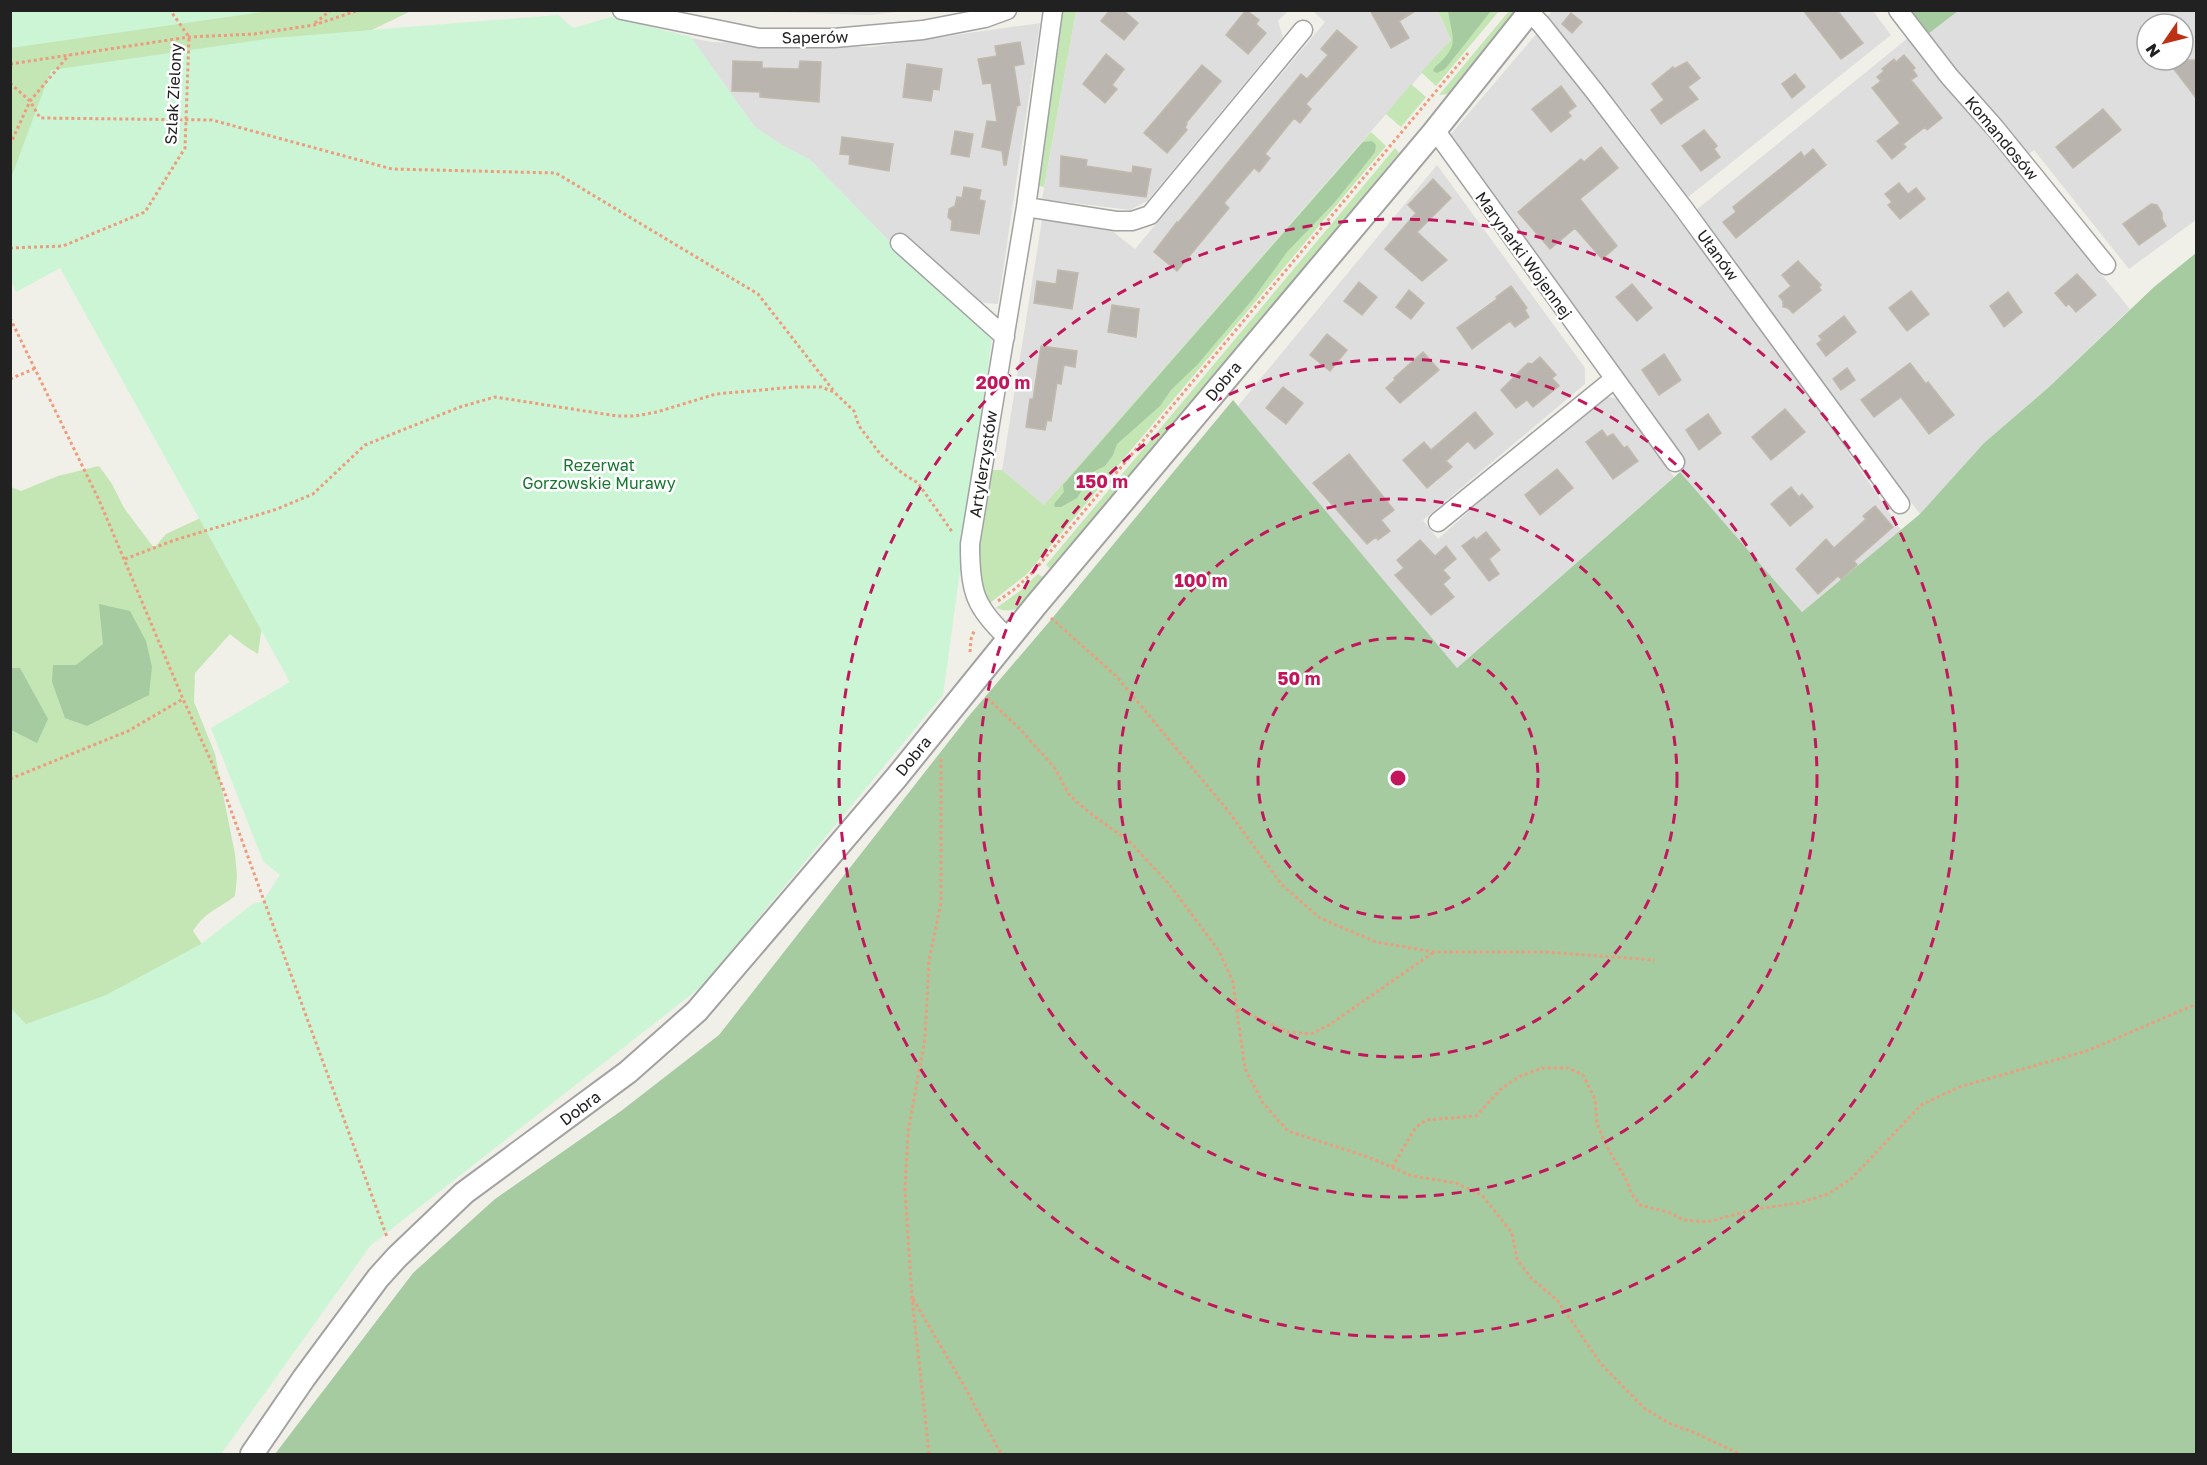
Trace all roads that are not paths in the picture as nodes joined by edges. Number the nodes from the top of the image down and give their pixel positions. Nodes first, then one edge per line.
1 (622, 10) edge
2 (1007, 10) edge
3 (1053, 10) edge
4 (1898, 10) edge
5 (1530, 11) edge
6 (1303, 30) dead end
7 (1435, 130) junction
8 (1026, 207) junction
9 (900, 243) dead end
10 (2106, 265) dead end
11 (1005, 338) junction
12 (1614, 379) junction
13 (1675, 462) dead end
14 (1900, 504) dead end
15 (1438, 522) dead end
16 (1009, 639) junction
17 (252, 1455) edge

1 - 2 street, Saperów
3 - 8 street, Artylerzystów
4 - 10 street, Komandosów
5 - 7 street, Dobra
5 - 14 street, Ułanów
6 - 8 street
7 - 12 street, Marynarki Wojennej
7 - 16 street, Dobra
8 - 11 street, Artylerzystów
9 - 11 street
11 - 16 street, Artylerzystów
12 - 13 street, Marynarki Wojennej
12 - 15 street
16 - 17 street, Dobra

